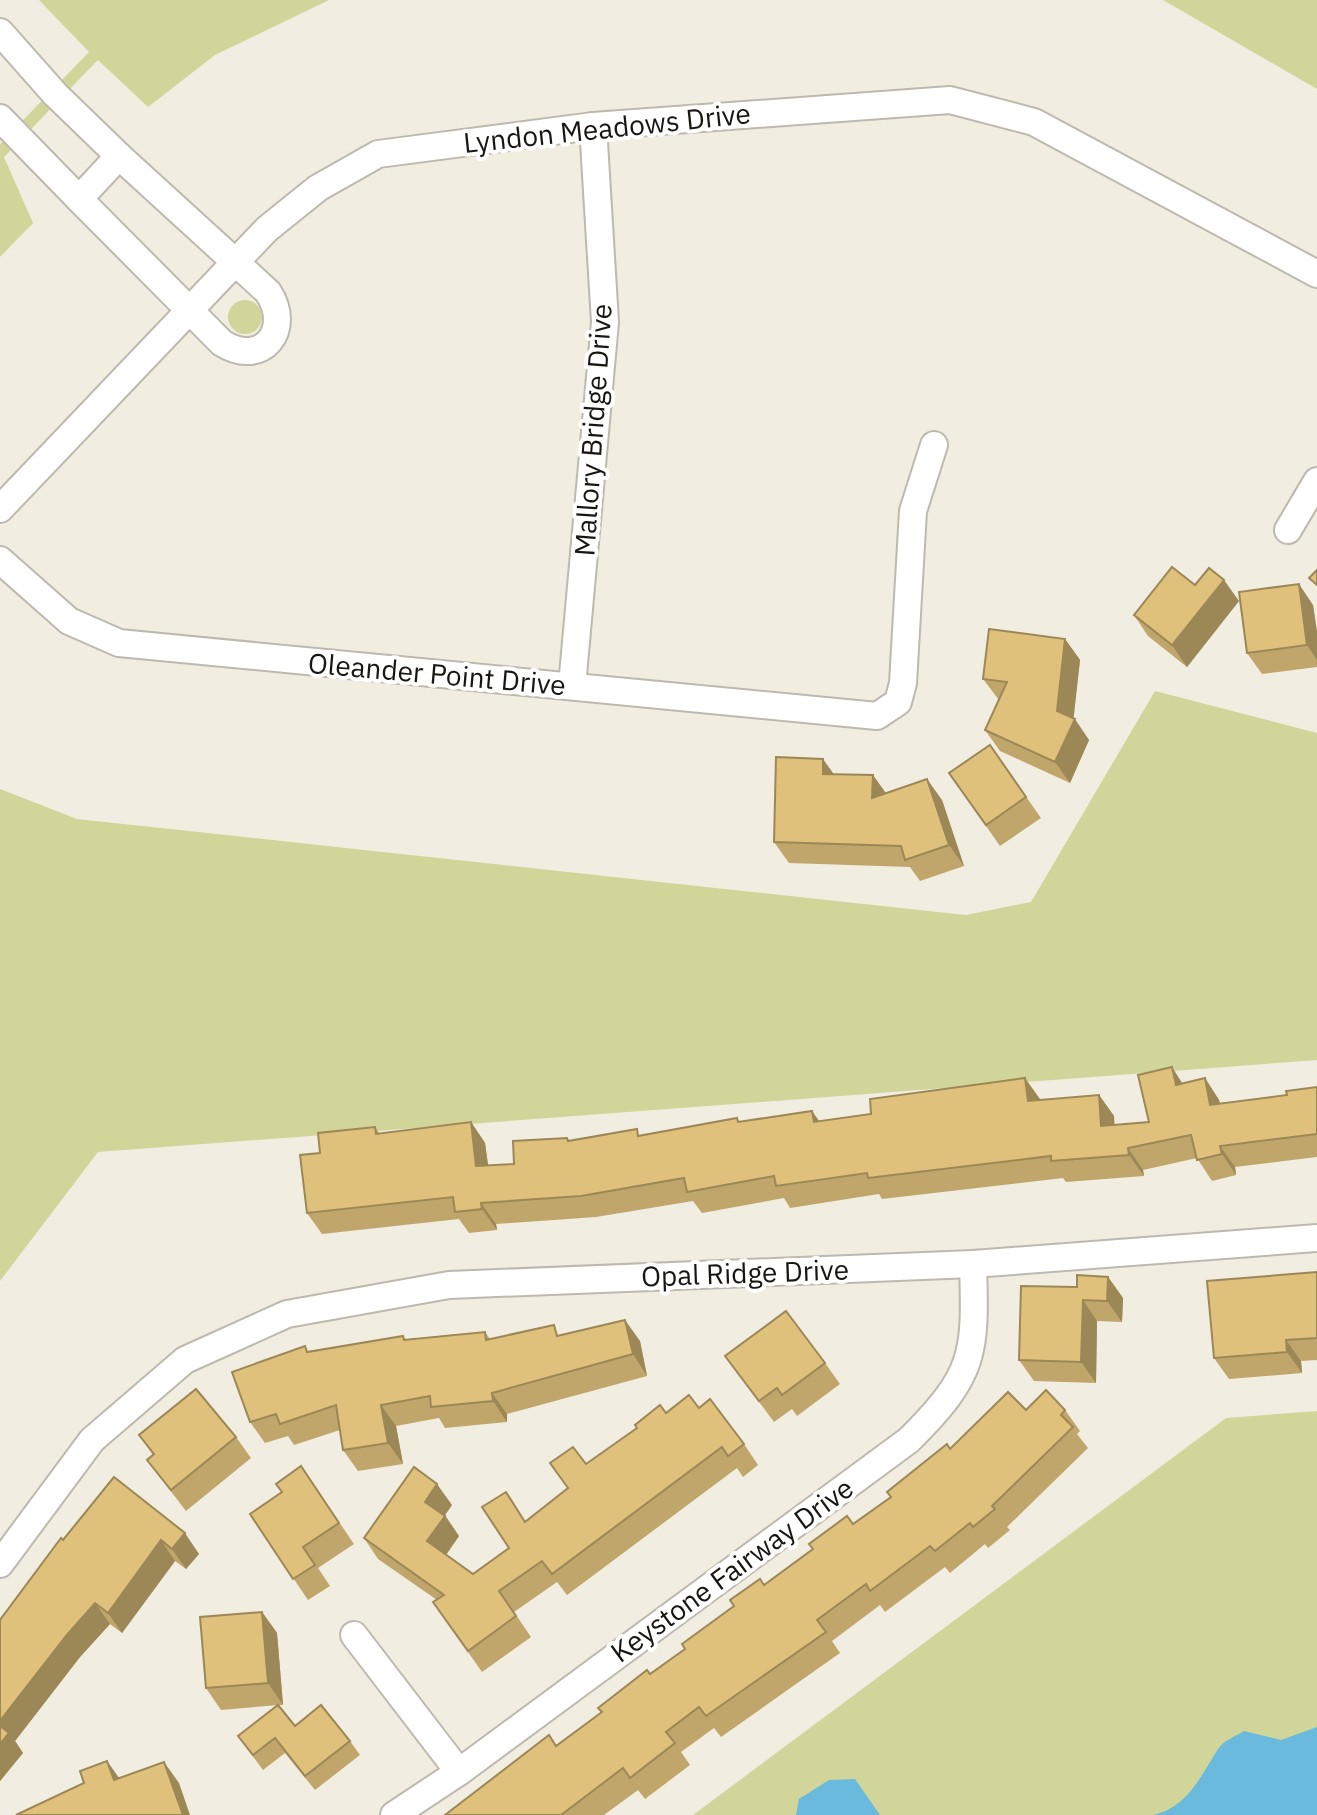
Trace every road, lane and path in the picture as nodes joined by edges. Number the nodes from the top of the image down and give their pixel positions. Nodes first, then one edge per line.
1 (2, 40) edge
2 (0, 118) edge
3 (593, 126) junction
4 (119, 156) junction
5 (79, 199) junction
6 (234, 261) junction
7 (1317, 274) edge
8 (187, 310) junction
9 (934, 445) dead end
10 (1317, 481) edge
11 (0, 509) edge
12 (1288, 530) dead end
13 (0, 560) edge
14 (572, 686) junction
15 (1317, 1238) edge
16 (973, 1264) junction
17 (0, 1564) edge
18 (354, 1635) dead end
19 (459, 1772) junction
20 (394, 1815) edge

1 - 4 street
2 - 5 street
3 - 6 street, Lyndon Meadows Drive
3 - 7 street, Lyndon Meadows Drive
3 - 14 street, Mallory Bridge Drive
4 - 5 street
4 - 6 street
5 - 8 street
6 - 8 street, Lyndon Meadows Drive
6 - 8 street
8 - 11 street, Lyndon Meadows Drive
9 - 14 street, Oleander Point Drive
10 - 12 street
13 - 14 street, Oleander Point Drive
15 - 16 street, Opal Ridge Drive
16 - 17 street, Opal Ridge Drive
16 - 19 street, Keystone Fairway Drive
18 - 19 street
19 - 20 street, Keystone Fairway Drive

